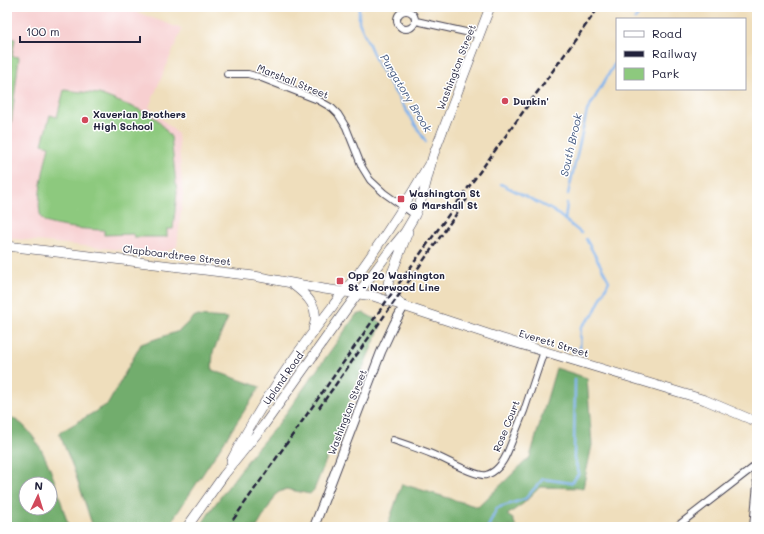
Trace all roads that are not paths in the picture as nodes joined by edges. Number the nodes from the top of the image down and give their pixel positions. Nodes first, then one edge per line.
1 (490, 7) edge
2 (416, 21) dead end
3 (479, 35) junction
4 (227, 74) dead end
5 (433, 156) junction
6 (404, 207) junction
7 (415, 215) junction
8 (7, 246) edge
9 (291, 283) junction
10 (344, 291) junction
11 (359, 293) junction
12 (404, 306) junction
13 (312, 333) junction
14 (544, 351) junction
15 (757, 422) edge
16 (393, 440) dead end
17 (756, 464) edge
18 (224, 475) junction
19 (187, 527) edge
20 (314, 527) edge
21 (676, 527) edge
22 (753, 527) edge

1 - 3 main road, Washington Street
2 - 3 street
3 - 5 main road, Washington Street
4 - 6 street, Marshall Street
5 - 6 main road, Washington Street
5 - 7 main road, Washington Street
6 - 7 street, Marshall Street
6 - 10 main road, Washington Street
7 - 11 main road, Washington Street
7 - 12 main road
8 - 9 main road, Clapboardtree Street
9 - 10 main road, Clapboardtree Street
9 - 13 main road
10 - 11 main road, Everett Street
10 - 13 main road, Upland Road
11 - 12 main road, Everett Street
11 - 18 main road, Upland Road
12 - 14 main road, Everett Street
12 - 20 street, Washington Street
13 - 18 main road, Upland Road
14 - 15 main road, Everett Street
14 - 16 street, Rose Court
17 - 21 street
17 - 22 street
18 - 19 main road, Upland Road

